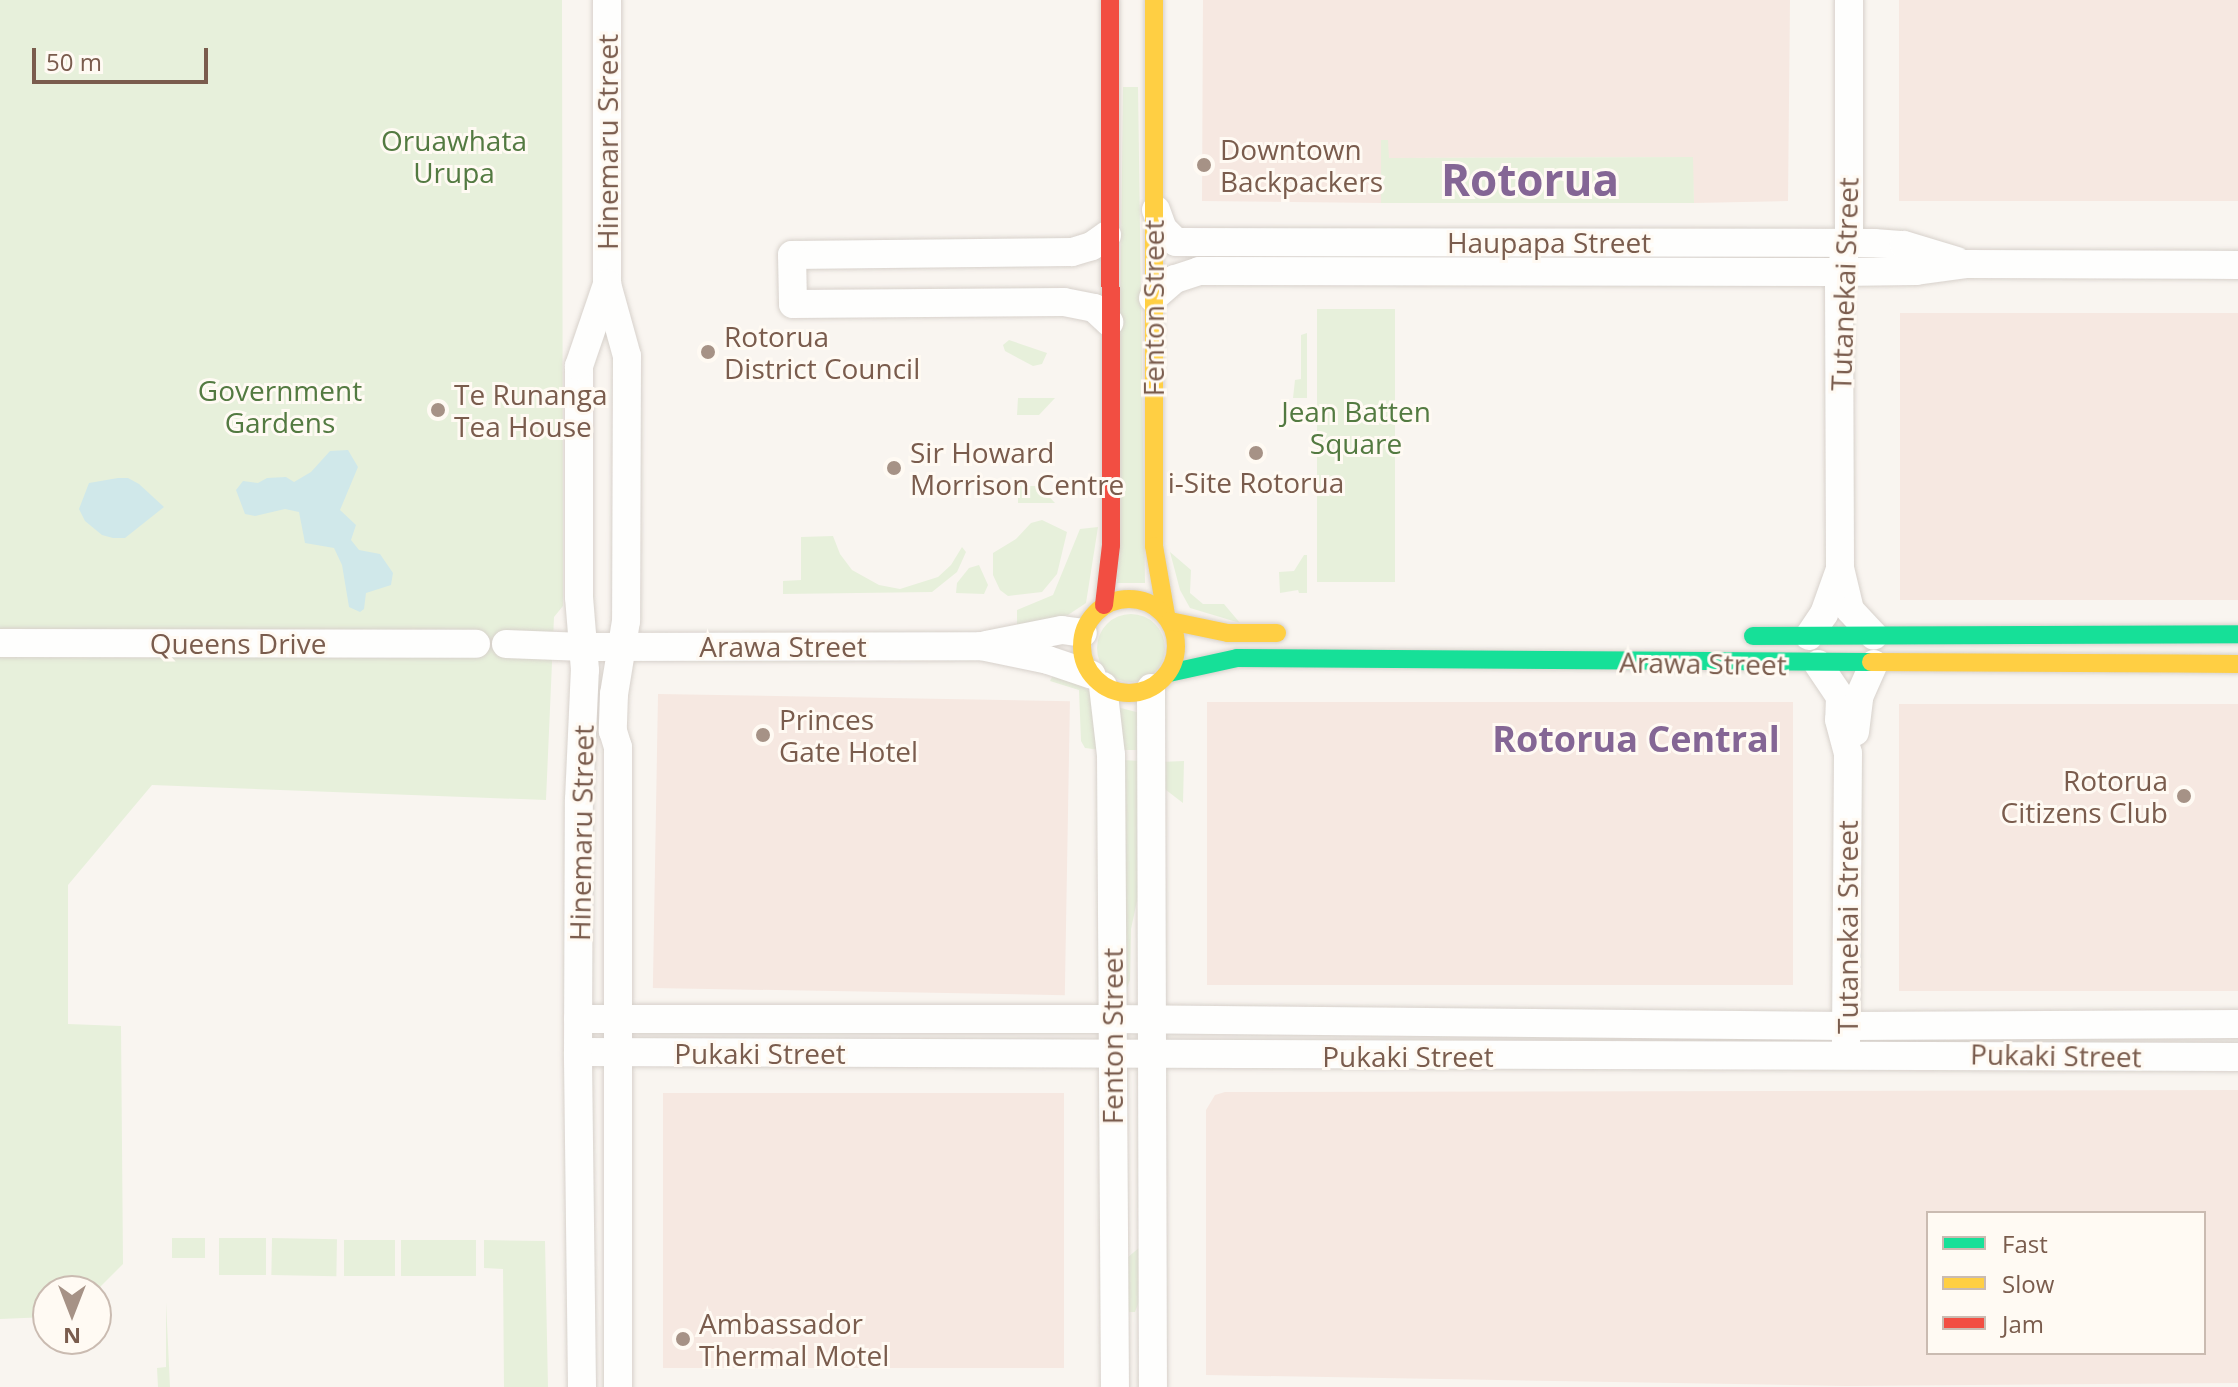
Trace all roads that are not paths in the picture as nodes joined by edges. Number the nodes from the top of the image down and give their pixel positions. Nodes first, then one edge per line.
1 (607, 0) edge
2 (1110, 0) edge
3 (1154, 0) edge
4 (1849, 0) edge
5 (1153, 202) junction
6 (1107, 235) junction
7 (1847, 243) junction
8 (1966, 264) junction
9 (2238, 265) edge
10 (1840, 272) junction
11 (607, 284) junction
12 (1153, 298) junction
13 (1109, 322) junction
14 (1840, 568) junction
15 (1104, 605) junction
16 (1168, 618) junction
17 (1083, 633) junction
18 (1295, 633) dead end
19 (2238, 634) edge
20 (1729, 636) dead end
21 (1809, 636) junction
22 (0, 643) edge
23 (476, 644) dead end
24 (506, 644) dead end
25 (981, 646) junction
26 (584, 647) junction
27 (623, 647) junction
28 (1874, 650) junction
29 (1818, 664) junction
30 (2238, 664) edge
31 (1098, 680) junction
32 (1160, 680) junction
33 (1848, 753) junction
34 (578, 1019) junction
35 (617, 1019) junction
36 (1112, 1019) junction
37 (1150, 1019) junction
38 (2238, 1024) edge
39 (1846, 1040) junction
40 (578, 1052) junction
41 (617, 1053) junction
42 (1112, 1053) junction
43 (1150, 1054) junction
44 (2238, 1057) edge
45 (1153, 1283) junction
46 (582, 1387) edge
47 (618, 1387) edge
48 (1115, 1387) edge
49 (1135, 1387) edge
50 (1153, 1387) edge

1 - 11 street, Hinemaru Street
2 - 6 main road, Fenton Street
3 - 5 main road, Fenton Street
4 - 7 street, Tutanekai Street
5 - 7 street, Haupapa Street
5 - 12 main road, Fenton Street
6 - 13 main road, Fenton Street
6 - 13 street
7 - 8 street, Haupapa Street
7 - 10 street, Tutanekai Street
8 - 9 street, Haupapa Street
8 - 10 street, Haupapa Street
10 - 12 street, Haupapa Street
10 - 14 street, Tutanekai Street
11 - 26 street, Hinemaru Street
11 - 27 street, Hinemaru Street
12 - 16 main road, Fenton Street
13 - 15 main road, Fenton Street
14 - 21 street, Tutanekai Street
14 - 28 street, Tutanekai Street
15 - 16 main road
15 - 17 main road
16 - 18 main road
16 - 32 main road
17 - 25 street, Arawa Street
17 - 31 main road
19 - 28 main road, Arawa Street
20 - 21 main road, Arawa Street
21 - 28 main road, Arawa Street
22 - 23 street, Queens Drive
24 - 26 street
25 - 27 street, Arawa Street
25 - 31 street, Arawa Street
26 - 27 street, Arawa Street
26 - 34 street, Hinemaru Street
27 - 35 street, Hinemaru Street
28 - 29 main road, Arawa Street
28 - 30 main road, Arawa Street
28 - 33 street, Tutanekai Street
29 - 32 main road, Arawa Street
29 - 33 street, Tutanekai Street
31 - 32 main road
31 - 36 street, Fenton Street
32 - 37 street, Fenton Street
33 - 39 street, Tutanekai Street
34 - 35 street, Pukaki Street
34 - 40 street, Hinemaru Street
35 - 36 street, Pukaki Street
35 - 41 street, Hinemaru Street
36 - 37 street, Pukaki Street
36 - 42 street, Fenton Street
37 - 39 street, Pukaki Street
37 - 43 street, Fenton Street
38 - 39 street, Pukaki Street
39 - 43 street, Pukaki Street
39 - 44 street, Pukaki Street
40 - 41 street, Pukaki Street
40 - 46 street, Hinemaru Street
41 - 42 street, Pukaki Street
41 - 47 street, Hinemaru Street
42 - 43 street, Pukaki Street
42 - 48 street, Fenton Street
43 - 45 street, Fenton Street
45 - 49 street, Fenton Street
45 - 50 street, Fenton Street

